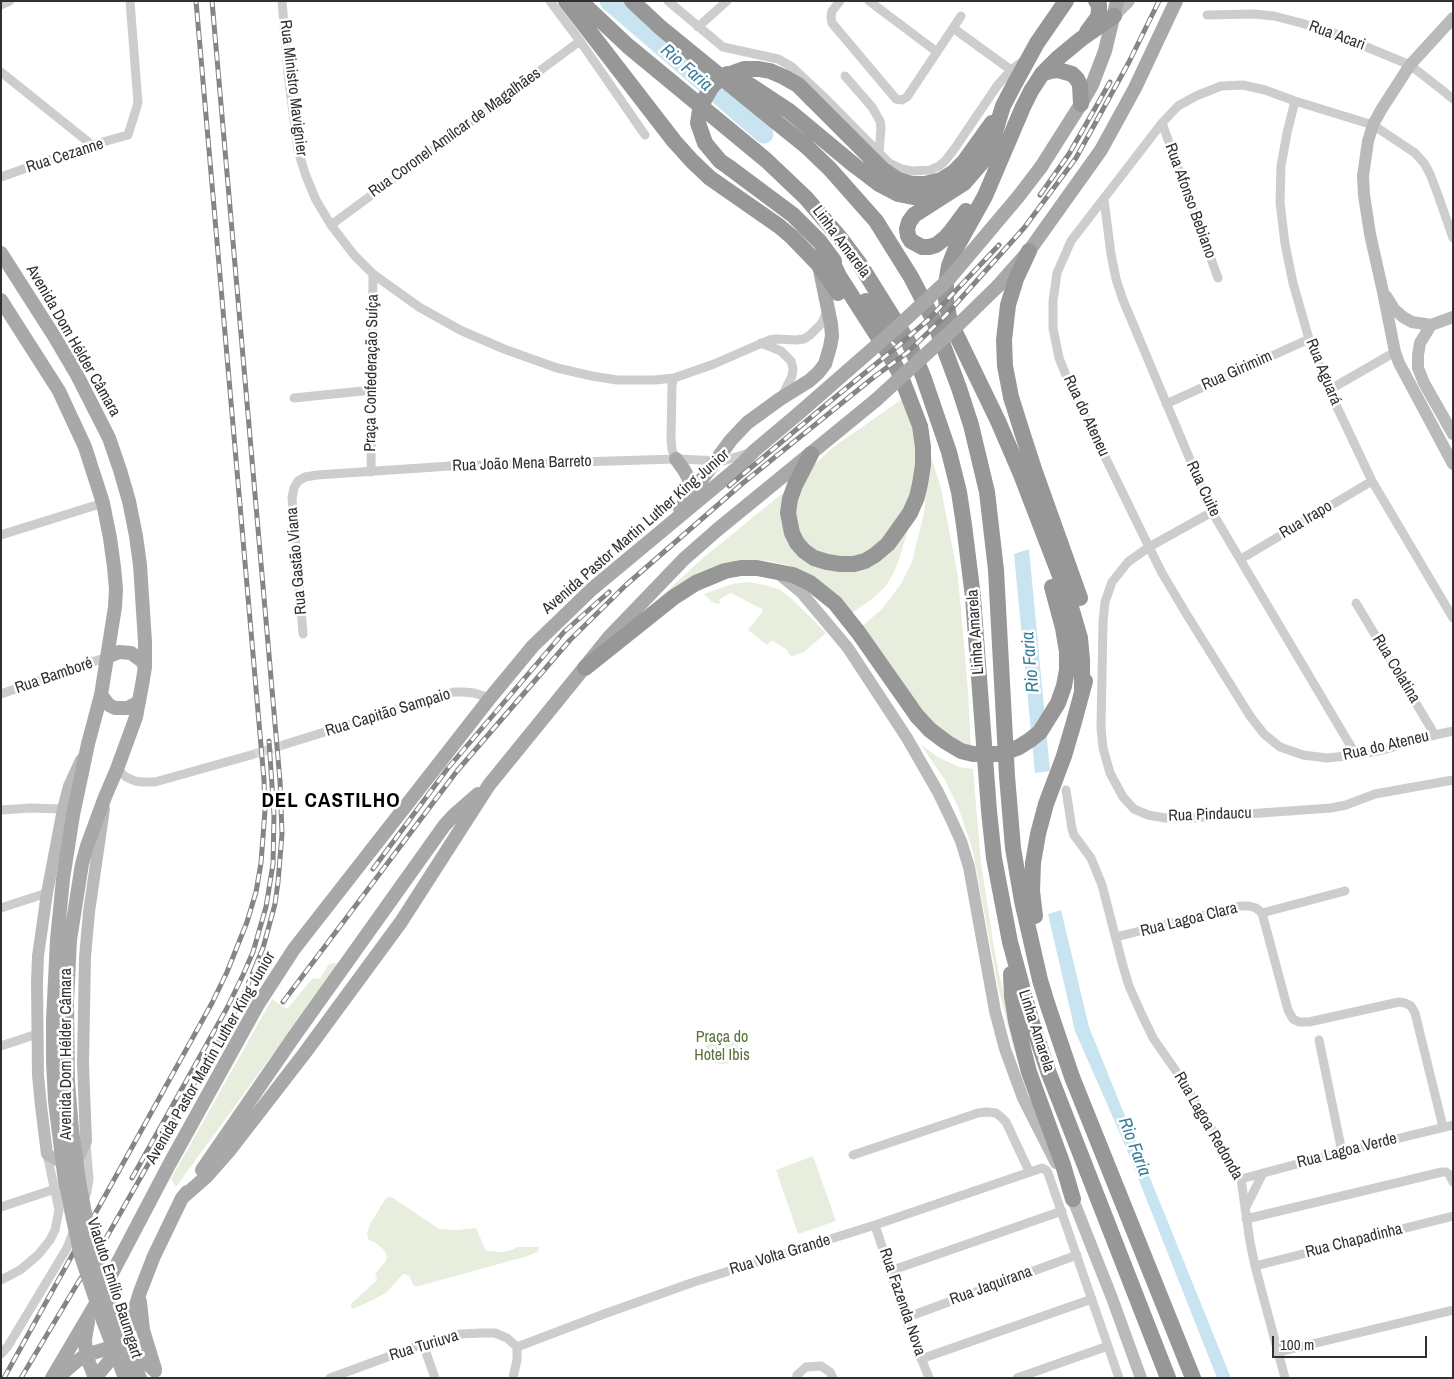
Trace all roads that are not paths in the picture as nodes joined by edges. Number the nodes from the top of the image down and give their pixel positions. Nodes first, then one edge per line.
1 (10, 1) edge
2 (130, 1) edge
3 (282, 1) edge
4 (550, 1) edge
5 (566, 1) edge
6 (580, 1) edge
7 (632, 1) edge
8 (668, 1) edge
9 (727, 1) edge
10 (840, 1) edge
11 (869, 1) edge
12 (1066, 1) edge
13 (1096, 1) edge
14 (1129, 1) edge
15 (1176, 1) edge
16 (1, 5) edge
17 (1116, 9) edge
18 (1207, 15) dead end
19 (961, 16) dead end
20 (1453, 18) edge
21 (698, 27) junction
22 (953, 28) junction
23 (1081, 39) junction
24 (580, 41) junction
25 (937, 52) junction
26 (1028, 59) junction
27 (701, 62) junction
28 (1410, 65) junction
29 (1010, 70) junction
30 (1, 72) edge
31 (1042, 74) junction
32 (845, 76) dead end
33 (1453, 99) edge
34 (1295, 100) junction
35 (1081, 104) junction
36 (1004, 106) junction
37 (1162, 123) junction
38 (1374, 125) junction
39 (645, 135) dead end
40 (92, 145) junction
41 (878, 153) junction
42 (1000, 162) junction
43 (1, 177) edge
44 (950, 192) junction
45 (1104, 200) junction
46 (331, 225) junction
47 (1453, 238) edge
48 (1029, 252) junction
49 (1, 253) edge
50 (823, 259) junction
51 (373, 274) junction
52 (1218, 278) dead end
53 (1383, 292) junction
54 (1, 300) edge
55 (828, 308) junction
56 (1453, 316) edge
57 (934, 321) junction
58 (1431, 325) junction
59 (1309, 339) junction
60 (760, 343) junction
61 (909, 343) junction
62 (1395, 352) junction
63 (674, 378) junction
64 (372, 390) junction
65 (1329, 390) junction
66 (294, 398) dead end
67 (780, 399) junction
68 (1166, 404) junction
69 (1453, 434) edge
70 (754, 451) junction
71 (811, 454) junction
72 (676, 459) junction
73 (716, 460) junction
74 (1453, 464) edge
75 (371, 472) junction
76 (1372, 480) junction
77 (294, 488) joint
78 (691, 494) junction
79 (103, 503) junction
80 (1212, 512) junction
81 (661, 533) junction
82 (1, 535) edge
83 (1149, 547) junction
84 (1241, 559) junction
85 (776, 571) junction
86 (1356, 603) dead end
87 (1453, 618) edge
88 (303, 634) dead end
89 (107, 657) junction
90 (145, 667) junction
91 (585, 668) junction
92 (1082, 690) junction
93 (1, 694) edge
94 (101, 695) junction
95 (490, 698) junction
96 (139, 702) junction
97 (1453, 731) edge
98 (1435, 735) junction
99 (88, 744) junction
100 (286, 744) tunnel mouth
101 (251, 755) tunnel mouth
102 (1356, 755) junction
103 (117, 769) junction
104 (1453, 780) edge
105 (489, 785) junction
106 (1066, 790) dead end
107 (105, 797) junction
108 (63, 809) junction
109 (1, 810) edge
110 (1345, 891) dead end
111 (47, 893) junction
112 (1, 908) edge
113 (1262, 913) junction
114 (1116, 937) junction
115 (64, 940) junction
116 (1010, 942) junction
117 (1033, 948) junction
118 (37, 1034) junction
119 (1319, 1040) dead end
120 (1, 1046) edge
121 (1453, 1125) edge
122 (1443, 1127) junction
123 (86, 1141) junction
124 (1342, 1152) junction
125 (48, 1154) junction
126 (853, 1155) dead end
127 (1029, 1172) junction
128 (1263, 1173) junction
129 (1241, 1179) junction
130 (1453, 1182) edge
131 (55, 1189) junction
132 (182, 1198) junction
133 (85, 1199) junction
134 (1073, 1199) junction
135 (1, 1207) edge
136 (1245, 1209) junction
137 (59, 1210) junction
138 (1062, 1211) junction
139 (1453, 1216) edge
140 (1246, 1219) junction
141 (875, 1226) junction
142 (1077, 1255) junction
143 (1255, 1266) junction
144 (890, 1271) junction
145 (1, 1280) edge
146 (140, 1292) junction
147 (1092, 1299) junction
148 (98, 1300) junction
149 (1453, 1310) edge
150 (88, 1316) junction
151 (905, 1318) junction
152 (423, 1344) junction
153 (1108, 1346) junction
154 (121, 1347) junction
155 (517, 1347) junction
156 (1279, 1352) junction
157 (1, 1354) edge
158 (86, 1355) junction
159 (921, 1359) junction
160 (157, 1374) edge
161 (52, 1378) edge
162 (57, 1378) edge
163 (95, 1378) edge
164 (116, 1378) edge
165 (125, 1378) edge
166 (140, 1378) edge
167 (330, 1378) edge
168 (435, 1378) edge
169 (513, 1378) edge
170 (797, 1378) edge
171 (833, 1378) edge
172 (929, 1378) edge
173 (1017, 1378) edge
174 (1119, 1378) edge
175 (1141, 1378) edge
176 (1168, 1378) edge
177 (1193, 1378) edge
178 (1285, 1378) edge

1 - 16 street
2 - 40 street, Rua Cezanne
3 - 46 street, Rua Ministro Mavignier
4 - 24 street
5 - 50 highway
6 - 61 highway, Linha Amarela
7 - 27 highway, Linha Amarela
8 - 21 street
9 - 21 street
10 - 25 street
11 - 25 street
12 - 26 highway
13 - 23 highway
14 - 17 main road
15 - 48 main road
17 - 23 highway
17 - 35 main road, Avenida Pastor Martin Luther King Junior
18 - 28 street, Rua Acari
19 - 22 street
20 - 28 main road
21 - 41 street
22 - 25 street
22 - 29 street
23 - 31 highway
24 - 39 street
24 - 46 street, Rua Coronel Amílcar de Magalhães
26 - 29 street
26 - 36 highway
27 - 44 highway
27 - 57 highway, Linha Amarela
28 - 33 street, Rua Acari
28 - 38 main road
29 - 41 street
30 - 40 street
31 - 35 highway
31 - 42 highway
32 - 41 street
34 - 37 street, Rua do Ateneu
34 - 38 street, Rua do Ateneu
34 - 59 street, Rua Aguará
35 - 70 main road, Avenida Pastor Martin Luther King Junior, bridge
36 - 44 highway
36 - 50 highway, bridge
37 - 45 street, Rua do Ateneu
37 - 52 street, Rua Afonso Bebiano
38 - 47 street, Rua do Ateneu
38 - 53 main road
40 - 43 street, Rua Cezanne
42 - 44 highway
42 - 92 highway
45 - 68 street, Rua Cuite
45 - 83 street, Rua do Ateneu
46 - 51 street, Rua Ministro Mavignier
48 - 71 main road, bridge
48 - 92 highway
49 - 90 main road, Avenida Dom Hélder Câmara
50 - 55 main road
50 - 61 highway
50 - 71 highway
51 - 63 street, Rua Ministro Mavignier
51 - 64 street, Praça Confederação Suíça
53 - 58 main road
53 - 62 main road
54 - 79 main road, Avenida Dom Hélder Câmara
55 - 60 street, Rua Ministro Mavignier
55 - 67 main road
56 - 58 main road
57 - 85 highway, bridge
57 - 117 highway, Linha Amarela
58 - 69 main road
59 - 65 street, Rua Aguará
59 - 68 street, Rua Girimim
60 - 63 street, Rua Ministro Mavignier
60 - 67 street
61 - 116 highway, Linha Amarela
62 - 65 street
62 - 74 main road
63 - 72 street
64 - 66 street
64 - 75 street, Praça Confederação Suíça
65 - 76 street, Rua Aguará
67 - 73 main road
68 - 80 street, Rua Cuite
70 - 73 street, Rua João Mena Barreto
70 - 81 main road, Avenida Pastor Martin Luther King Junior
71 - 91 main road
72 - 73 street, Rua João Mena Barreto
72 - 75 street, Rua João Mena Barreto
72 - 78 main road
73 - 78 main road
75 - 77 street, Rua João Mena Barreto
76 - 84 street, Rua Irapo
76 - 87 street, Rua Aguará
77 - 88 street, Rua Gastão Viana
78 - 81 main road
79 - 82 street
79 - 89 main road, Avenida Dom Hélder Câmara
80 - 83 street, Rua Pindaucu
80 - 84 street, Rua Cuite
81 - 95 main road, Avenida Pastor Martin Luther King Junior
83 - 102 street, Rua do Ateneu
83 - 104 street, Rua Pindaucu
84 - 102 street, Rua Cuite
85 - 91 highway
85 - 134 main road, Linha Amarela
86 - 98 street, Rua Colatina
89 - 90 main road
89 - 93 street, Rua Bamboré
89 - 94 main road, Avenida Dom Hélder Câmara
90 - 96 main road, Avenida Dom Hélder Câmara
91 - 105 main road
92 - 117 highway
94 - 96 main road
94 - 99 main road, Avenida Dom Hélder Câmara
95 - 100 street, Rua Capitão Sampaio
95 - 148 main road, Avenida Pastor Martin Luther King Junior
96 - 103 main road, Avenida Dom Hélder Câmara
97 - 98 street, Rua do Ateneu
98 - 102 street, Rua do Ateneu
99 - 108 main road, Avenida Dom Hélder Câmara
99 - 115 main road, Avenida Dom Hélder Câmara
101 - 103 street
103 - 107 main road, Avenida Dom Hélder Câmara
105 - 132 main road
105 - 132 main road
106 - 114 street, Rua Lagoa Redonda
107 - 115 main road, Avenida Dom Hélder Câmara
107 - 123 main road, Avenida Dom Hélder Câmara
108 - 109 street
108 - 111 main road, Avenida Dom Hélder Câmara
110 - 113 street
111 - 112 street
111 - 118 main road, Avenida Dom Hélder Câmara
113 - 114 street, Rua Lagoa Clara
113 - 122 street, Rua Lagoa Clara
114 - 129 street, Rua Lagoa Redonda
115 - 165 main road, Viaduto Emílio Baumgart, bridge
115 - 166 main road, Viaduto Emílio Baumgart, bridge
116 - 134 highway
116 - 176 highway, Linha Amarela
117 - 177 highway, Linha Amarela
118 - 120 street
118 - 125 main road, Avenida Dom Hélder Câmara
119 - 124 street
121 - 122 street, Rua Lagoa Verde
122 - 124 street, Rua Lagoa Verde
123 - 125 main road, Avenida Dom Hélder Câmara
123 - 133 street
124 - 128 street, Rua Lagoa Verde
125 - 131 street
126 - 127 street
127 - 138 street, Rua Volta Grande
127 - 141 street, Rua Volta Grande
128 - 129 street, Rua Lagoa Verde
128 - 136 street
129 - 136 street, Rua Lagoa Redonda
130 - 140 street
131 - 135 street
131 - 137 street
132 - 146 main road
133 - 137 street
133 - 157 street
134 - 175 main road, Linha Amarela
136 - 140 street, Rua Lagoa Redonda
137 - 145 street
138 - 142 street
138 - 144 street
139 - 143 street, Rua Chapadinha
140 - 143 street, Rua Lagoa Redonda
141 - 144 street, Rua Fazenda Nova
141 - 155 street, Rua Volta Grande
142 - 147 street
142 - 151 street, Rua Jaquirana
143 - 156 street, Rua Lagoa Redonda
144 - 151 street, Rua Fazenda Nova
146 - 148 main road
146 - 154 main road
146 - 160 main road
147 - 153 street
147 - 159 street
148 - 150 main road, Avenida Pastor Martin Luther King Junior
149 - 156 street
150 - 158 main road
150 - 161 main road, Avenida Pastor Martin Luther King Junior
151 - 159 street, Rua Fazenda Nova
152 - 155 street, Rua Turiuva
152 - 167 street, Rua Turiuva
152 - 168 street
153 - 173 street
153 - 174 street
154 - 158 main road
154 - 160 main road
154 - 163 main road
155 - 169 street
156 - 178 street, Rua Lagoa Redonda
158 - 162 main road
158 - 163 main road
159 - 172 street, Rua Fazenda Nova
160 - 164 main road
170 - 171 street

